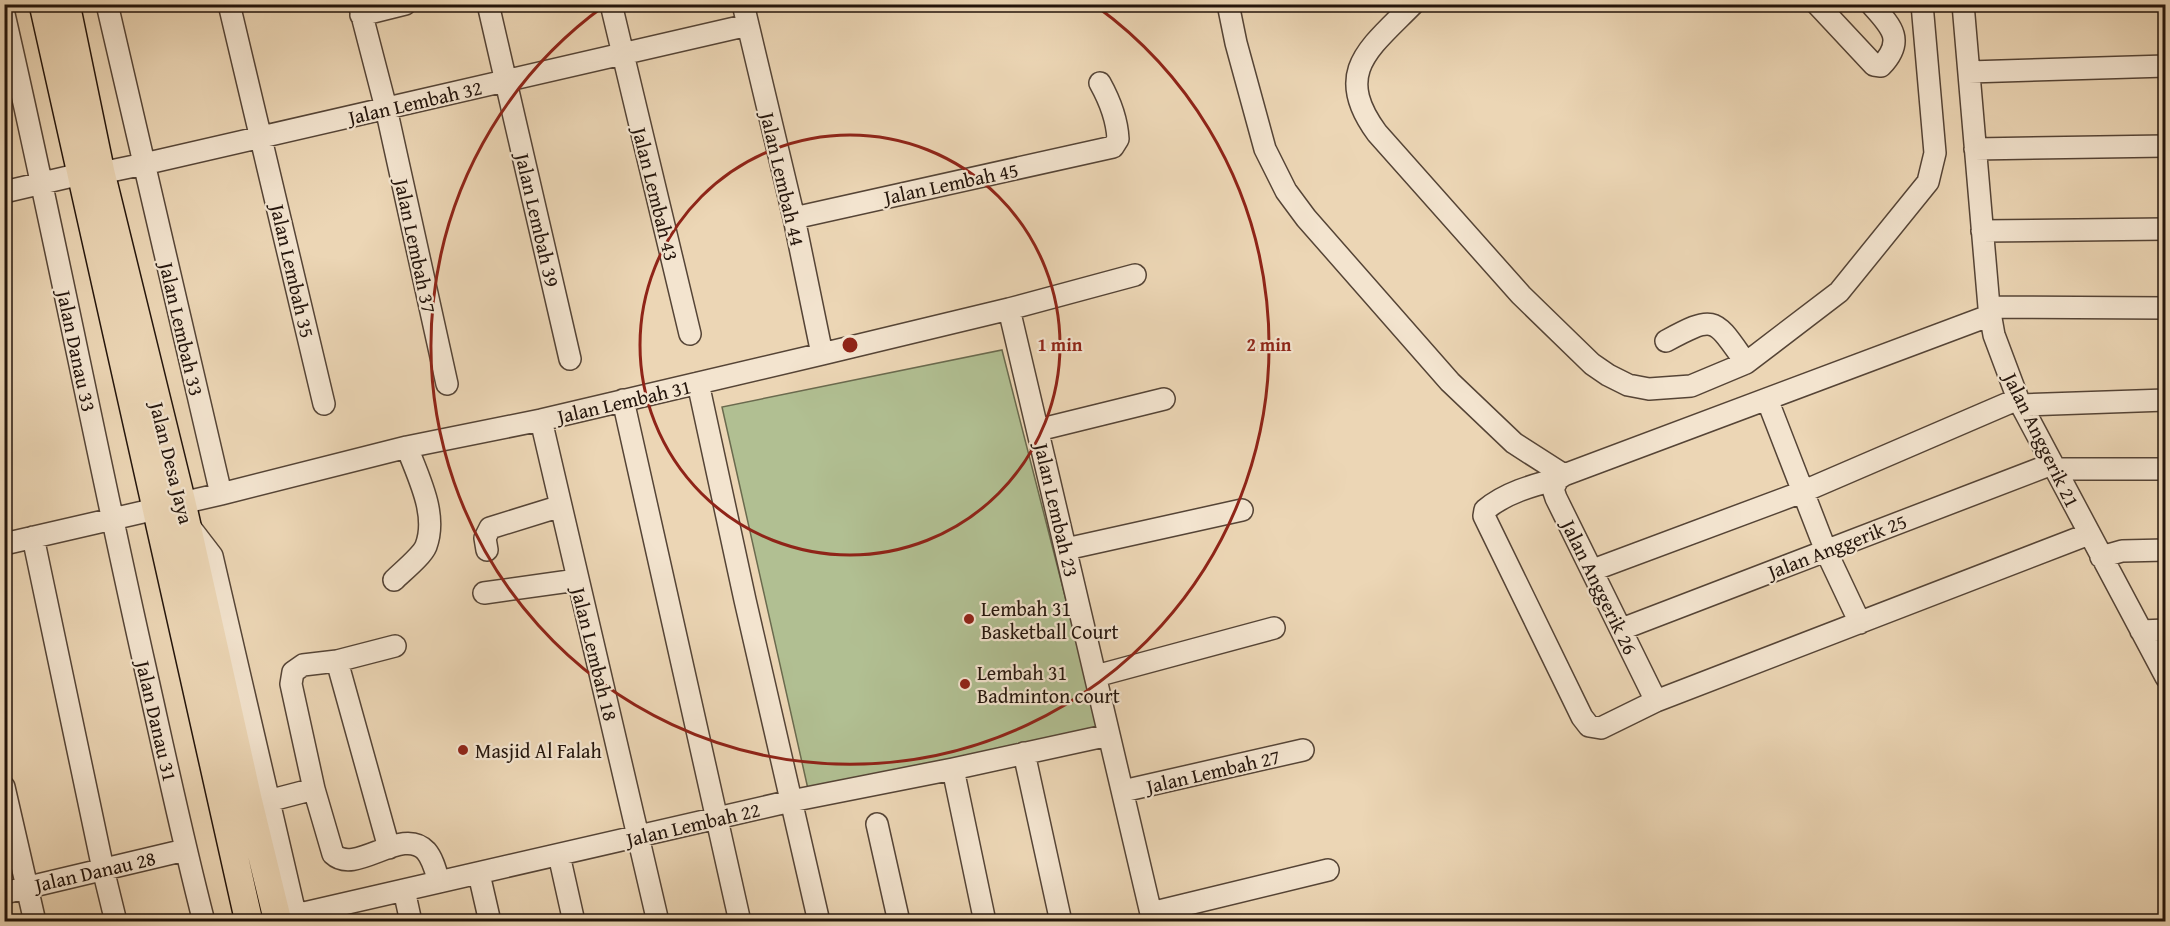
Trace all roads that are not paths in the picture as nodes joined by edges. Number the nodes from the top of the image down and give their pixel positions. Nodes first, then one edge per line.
1 (43, 4) edge
2 (66, 4) edge
3 (107, 4) edge
4 (230, 4) edge
5 (405, 4) edge
6 (488, 4) edge
7 (611, 4) edge
8 (1228, 4) edge
9 (1413, 4) edge
10 (1818, 4) edge
11 (1871, 4) edge
12 (1922, 4) edge
13 (1963, 4) edge
14 (360, 10) edge
15 (4, 14) edge
16 (745, 15) edge
17 (622, 54) junction
18 (2166, 66) edge
19 (1969, 72) junction
20 (507, 80) junction
21 (1100, 83) dead end
22 (386, 108) junction
23 (262, 137) junction
24 (2166, 146) edge
25 (1975, 149) junction
26 (144, 164) junction
27 (91, 173) junction
28 (43, 183) junction
29 (4, 192) edge
30 (794, 218) junction
31 (2166, 229) edge
32 (1982, 231) junction
33 (1135, 275) dead end
34 (2166, 308) edge
35 (1009, 309) junction
36 (1990, 311) junction
37 (690, 334) dead end
38 (1666, 341) dead end
39 (822, 354) junction
40 (570, 359) dead end
41 (1746, 363) junction
42 (698, 383) junction
43 (447, 384) dead end
44 (1164, 399) dead end
45 (1767, 399) junction
46 (623, 400) junction
47 (2166, 400) edge
48 (2019, 402) junction
49 (324, 404) dead end
50 (541, 420) junction
51 (1038, 430) junction
52 (407, 447) junction
53 (2053, 466) junction
54 (2166, 469) edge
55 (1561, 477) junction
56 (1802, 492) junction
57 (221, 494) junction
58 (561, 506) junction
59 (156, 509) junction
60 (1242, 510) dead end
61 (185, 513) junction
62 (112, 519) junction
63 (2089, 534) junction
64 (33, 537) junction
65 (4, 544) edge
66 (1066, 549) junction
67 (487, 550) dead end
68 (1826, 550) junction
69 (2166, 550) edge
70 (2101, 557) junction
71 (1593, 570) junction
72 (394, 580) dead end
73 (577, 580) junction
74 (484, 593) dead end
75 (1860, 623) junction
76 (1274, 628) dead end
77 (1622, 629) junction
78 (2166, 630) edge
79 (2141, 631) junction
80 (395, 646) dead end
81 (337, 661) junction
82 (1096, 676) junction
83 (2166, 677) edge
84 (1656, 701) junction
85 (1109, 735) junction
86 (1303, 750) dead end
87 (1024, 753) junction
88 (953, 769) junction
89 (4, 787) edge
90 (314, 789) junction
91 (1123, 791) junction
92 (268, 801) junction
93 (791, 801) junction
94 (718, 817) junction
95 (877, 824) dead end
96 (639, 836) junction
97 (389, 848) junction
98 (185, 850) junction
99 (559, 855) junction
100 (103, 870) junction
101 (1328, 870) dead end
102 (479, 874) junction
103 (439, 882) junction
104 (27, 887) junction
105 (404, 890) junction
106 (4, 893) edge
107 (1152, 917) edge
108 (287, 919) edge
109 (35, 921) edge
110 (116, 921) edge
111 (204, 921) edge
112 (249, 921) edge
113 (411, 921) edge
114 (490, 921) edge
115 (574, 921) edge
116 (658, 921) edge
117 (740, 921) edge
118 (819, 921) edge
119 (899, 921) edge
120 (985, 921) edge
121 (1061, 921) edge

1 - 27 main road, Jalan Desa Jaya
2 - 27 main road, Jalan Desa Jaya
3 - 26 street, Jalan Lembah 33
4 - 23 street, Jalan Lembah 35
5 - 14 street
6 - 20 street, Jalan Lembah 39
7 - 17 street, Jalan Lembah 43
8 - 55 street
9 - 41 street
10 - 11 street
12 - 41 street
13 - 19 street, Jalan Anggerik 21
14 - 22 street, Jalan Lembah 37
15 - 28 street, Jalan Danau 33
16 - 17 street, Jalan Lembah 32
16 - 30 street, Jalan Lembah 44
17 - 20 street, Jalan Lembah 32
17 - 37 street, Jalan Lembah 43
18 - 19 street
19 - 25 street, Jalan Anggerik 21
20 - 22 street, Jalan Lembah 32
20 - 40 street, Jalan Lembah 39
21 - 30 street, Jalan Lembah 45
22 - 23 street, Jalan Lembah 32
22 - 43 street, Jalan Lembah 37
23 - 26 street, Jalan Lembah 32
23 - 49 street, Jalan Lembah 35
24 - 25 street
25 - 32 street, Jalan Anggerik 21
26 - 27 street, Jalan Lembah 32
26 - 57 street, Jalan Lembah 33
27 - 28 street, Jalan Lembah 32
27 - 59 main road, Jalan Desa Jaya
27 - 61 main road, Jalan Desa Jaya
28 - 29 street, Jalan Lembah 32
28 - 62 street, Jalan Danau 33
30 - 39 street, Jalan Lembah 44
31 - 32 street
32 - 36 street, Jalan Anggerik 21
33 - 35 street, Jalan Lembah 31
34 - 36 street
35 - 39 street, Jalan Lembah 31
35 - 51 street, Jalan Lembah 23
36 - 45 street
36 - 48 street, Jalan Anggerik 21
38 - 41 street
39 - 42 street, Jalan Lembah 31
42 - 46 street, Jalan Lembah 31
42 - 93 street
44 - 51 street
45 - 55 street
45 - 56 street
46 - 50 street, Jalan Lembah 31
46 - 94 street
47 - 48 street
48 - 53 street, Jalan Anggerik 21
48 - 56 street
50 - 52 street, Jalan Lembah 31
50 - 58 street, Jalan Lembah 18
51 - 66 street, Jalan Lembah 23
52 - 57 street, Jalan Lembah 31
52 - 72 street
53 - 54 street
53 - 63 street, Jalan Anggerik 21
53 - 68 street, Jalan Anggerik 25
55 - 71 street, Jalan Anggerik 26
55 - 84 street
56 - 68 street
56 - 71 street
57 - 61 street, Jalan Lembah 31
58 - 67 street
58 - 73 street, Jalan Lembah 18
59 - 61 street, Jalan Lembah 31
59 - 62 street, Jalan Lembah 31
59 - 112 main road, Jalan Desa Jaya
60 - 66 street
61 - 92 street
61 - 108 main road, Jalan Desa Jaya
62 - 64 street, Jalan Lembah 31
62 - 98 street, Jalan Danau 31
63 - 70 street, Jalan Anggerik 21
63 - 75 street
64 - 65 street, Jalan Lembah 31
64 - 100 street
66 - 82 street, Jalan Lembah 23
68 - 75 street
68 - 77 street, Jalan Anggerik 25
69 - 70 street
70 - 79 street, Jalan Anggerik 21
71 - 77 street, Jalan Anggerik 26
73 - 74 street
73 - 96 street, Jalan Lembah 18
75 - 84 street
76 - 82 street
77 - 84 street, Jalan Anggerik 26
78 - 79 street
79 - 83 street, Jalan Anggerik 21
80 - 81 street
81 - 90 street
81 - 97 street
82 - 85 street, Jalan Lembah 23
85 - 87 street, Jalan Lembah 22
85 - 91 street, Jalan Lembah 23
86 - 91 street, Jalan Lembah 27
87 - 88 street, Jalan Lembah 22
87 - 121 street
88 - 93 street, Jalan Lembah 22
88 - 120 street
89 - 104 street
90 - 92 street
90 - 97 street
91 - 107 street, Jalan Lembah 23
92 - 108 street
93 - 94 street, Jalan Lembah 22
93 - 118 street
94 - 96 street, Jalan Lembah 22
94 - 117 street
95 - 119 street
96 - 99 street, Jalan Lembah 22
96 - 116 street, Jalan Lembah 18
97 - 103 street
98 - 100 street, Jalan Danau 28
98 - 111 street, Jalan Danau 31
99 - 102 street, Jalan Lembah 22
99 - 115 street
100 - 104 street, Jalan Danau 28
100 - 110 street
101 - 107 street
102 - 103 street, Jalan Lembah 22
102 - 114 street
103 - 105 street, Jalan Lembah 22
104 - 106 street, Jalan Danau 28
104 - 109 street
105 - 108 street, Jalan Lembah 22
105 - 113 street

